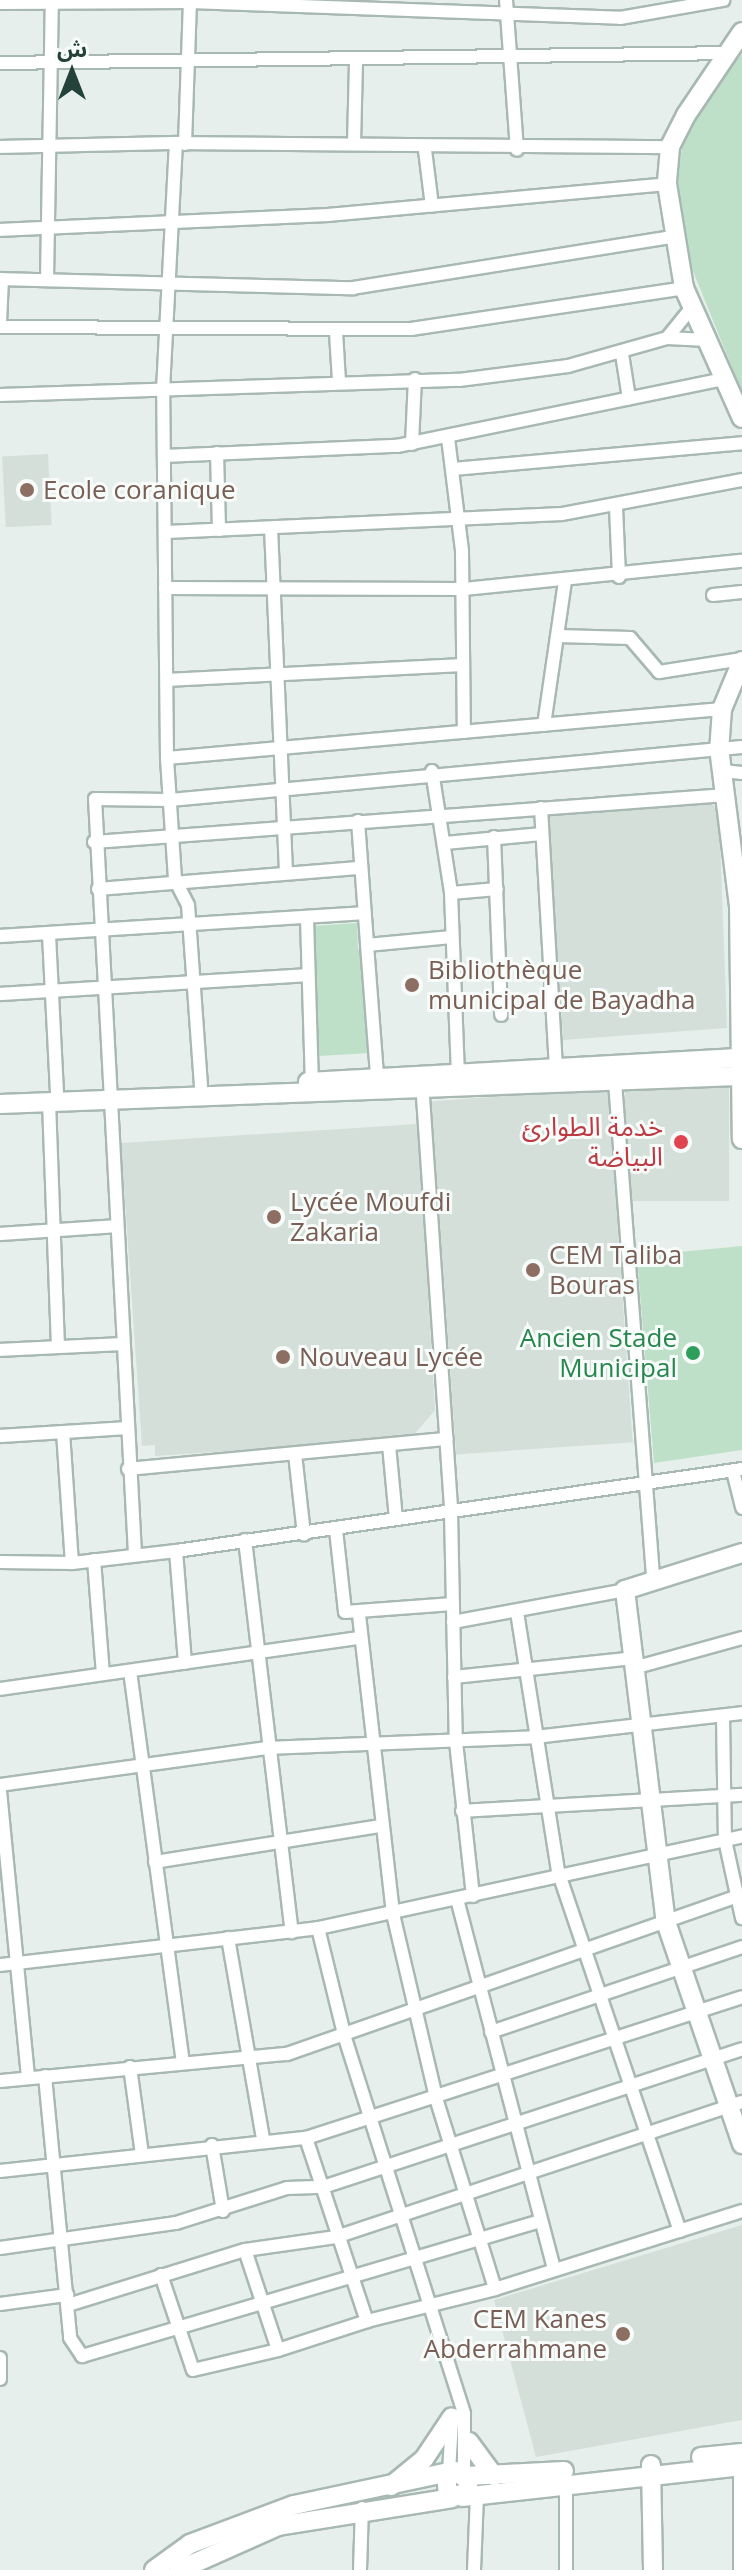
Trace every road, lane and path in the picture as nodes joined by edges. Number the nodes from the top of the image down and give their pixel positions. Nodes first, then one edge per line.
1 (506, 0) edge
2 (723, 0) edge
3 (190, 1) edge
4 (52, 2) edge
5 (0, 3) edge
6 (321, 3) edge
7 (508, 14) junction
8 (742, 32) edge
9 (730, 53) junction
10 (508, 59) junction
11 (188, 60) junction
12 (356, 61) junction
13 (52, 62) junction
14 (0, 63) edge
15 (181, 144) junction
16 (354, 144) junction
17 (48, 145) junction
18 (0, 147) edge
19 (670, 147) junction
20 (425, 150) junction
21 (517, 150) junction
22 (667, 184) junction
23 (432, 206) junction
24 (172, 225) junction
25 (0, 230) edge
26 (46, 230) junction
27 (671, 237) junction
28 (1, 279) edge
29 (47, 279) junction
30 (172, 283) junction
31 (684, 288) junction
32 (692, 307) junction
33 (0, 325) edge
34 (168, 332) junction
35 (336, 332) junction
36 (667, 338) junction
37 (707, 340) junction
38 (622, 354) junction
39 (415, 379) junction
40 (723, 379) junction
41 (339, 381) junction
42 (163, 390) junction
43 (0, 395) edge
44 (629, 398) junction
45 (742, 418) edge
46 (448, 438) junction
47 (742, 443) edge
48 (412, 444) junction
49 (217, 453) junction
50 (164, 456) junction
51 (453, 469) junction
52 (742, 480) edge
53 (616, 507) junction
54 (460, 521) junction
55 (271, 528) junction
56 (219, 530) junction
57 (167, 532) junction
58 (742, 561) edge
59 (619, 577) junction
60 (565, 581) junction
61 (274, 587) junction
62 (165, 588) junction
63 (464, 589) junction
64 (742, 592) edge
65 (713, 595) dead end
66 (558, 636) junction
67 (462, 665) junction
68 (740, 669) edge
69 (275, 676) junction
70 (167, 680) junction
71 (722, 709) junction
72 (544, 725) junction
73 (464, 732) junction
74 (742, 747) edge
75 (719, 748) junction
76 (276, 750) junction
77 (167, 758) junction
78 (432, 771) junction
79 (723, 771) junction
80 (742, 773) edge
81 (278, 790) junction
82 (726, 795) junction
83 (170, 800) junction
84 (541, 808) junction
85 (440, 815) junction
86 (358, 821) junction
87 (282, 829) junction
88 (736, 830) edge
89 (542, 834) junction
90 (170, 836) junction
91 (494, 837) junction
92 (94, 842) junction
93 (445, 843) junction
94 (361, 868) junction
95 (286, 873) junction
96 (738, 874) edge
97 (175, 879) junction
98 (98, 889) junction
99 (497, 889) junction
100 (451, 893) junction
101 (740, 906) edge
102 (364, 913) junction
103 (307, 918) junction
104 (190, 927) junction
105 (99, 932) junction
106 (49, 935) junction
107 (0, 936) edge
108 (452, 937) junction
109 (367, 945) junction
110 (739, 972) edge
111 (307, 975) junction
112 (196, 983) junction
113 (103, 989) junction
114 (49, 993) junction
115 (0, 994) edge
116 (501, 1015) dead end
117 (739, 1065) edge
118 (556, 1067) junction
119 (458, 1073) junction
120 (377, 1076) junction
121 (312, 1082) junction
122 (422, 1082) junction
123 (615, 1082) junction
124 (201, 1086) junction
125 (0, 1094) edge
126 (109, 1094) junction
127 (53, 1097) junction
128 (0, 1104) edge
129 (742, 1129) edge
130 (742, 1139) edge
131 (116, 1226) junction
132 (54, 1231) junction
133 (0, 1234) edge
134 (122, 1344) junction
135 (58, 1347) junction
136 (0, 1350) edge
137 (126, 1428) junction
138 (63, 1432) junction
139 (0, 1436) edge
140 (447, 1439) junction
141 (389, 1445) junction
142 (295, 1454) junction
143 (128, 1469) junction
144 (738, 1470) edge
145 (644, 1487) junction
146 (742, 1508) edge
147 (451, 1512) junction
148 (396, 1519) junction
149 (336, 1530) junction
150 (304, 1534) junction
151 (245, 1540) junction
152 (176, 1551) junction
153 (742, 1553) edge
154 (135, 1554) junction
155 (94, 1560) junction
156 (0, 1562) edge
157 (72, 1563) junction
158 (653, 1580) junction
159 (625, 1590) junction
160 (453, 1604) junction
161 (517, 1612) junction
162 (359, 1615) junction
163 (453, 1622) junction
164 (358, 1638) junction
165 (742, 1638) edge
166 (254, 1654) junction
167 (185, 1663) junction
168 (636, 1663) junction
169 (130, 1671) junction
170 (527, 1672) junction
171 (103, 1674) junction
172 (454, 1677) junction
173 (0, 1689) edge
174 (742, 1713) edge
175 (723, 1716) junction
176 (644, 1726) junction
177 (535, 1737) junction
178 (456, 1742) junction
179 (372, 1744) junction
180 (266, 1748) junction
181 (143, 1765) junction
182 (0, 1788) edge
183 (742, 1795) edge
184 (722, 1797) junction
185 (651, 1802) junction
186 (545, 1809) junction
187 (462, 1811) junction
188 (381, 1826) junction
189 (742, 1836) edge
190 (725, 1840) junction
191 (278, 1842) junction
192 (655, 1851) junction
193 (155, 1862) junction
194 (558, 1871) junction
195 (4, 1876) edge
196 (473, 1896) junction
197 (739, 1896) edge
198 (457, 1899) junction
199 (393, 1914) junction
200 (742, 1918) edge
201 (666, 1922) junction
202 (318, 1928) junction
203 (292, 1932) junction
204 (228, 1938) junction
205 (164, 1945) junction
206 (742, 1947) edge
207 (584, 1948) junction
208 (16, 1963) junction
209 (0, 1965) edge
210 (682, 1969) junction
211 (479, 1988) junction
212 (600, 1992) junction
213 (742, 1997) edge
214 (695, 2010) junction
215 (413, 2011) junction
216 (491, 2032) junction
217 (345, 2038) junction
218 (615, 2038) junction
219 (742, 2049) edge
220 (712, 2059) junction
221 (183, 2062) junction
222 (250, 2063) junction
223 (130, 2067) junction
224 (45, 2076) junction
225 (28, 2078) junction
226 (503, 2078) junction
227 (0, 2081) edge
228 (628, 2085) junction
229 (436, 2098) junction
230 (736, 2104) edge
231 (372, 2117) junction
232 (516, 2124) junction
233 (646, 2136) junction
234 (263, 2138) junction
235 (306, 2138) junction
236 (742, 2144) edge
237 (212, 2145) junction
238 (452, 2148) junction
239 (142, 2155) junction
240 (54, 2166) junction
241 (387, 2169) junction
242 (0, 2171) edge
243 (529, 2172) junction
244 (323, 2187) junction
245 (465, 2193) junction
246 (223, 2211) junction
247 (742, 2211) edge
248 (400, 2214) junction
249 (541, 2221) junction
250 (680, 2231) junction
251 (336, 2237) junction
252 (62, 2240) junction
253 (481, 2240) junction
254 (0, 2248) edge
255 (245, 2250) junction
256 (416, 2261) junction
257 (554, 2270) junction
258 (161, 2275) junction
259 (351, 2278) junction
260 (495, 2289) junction
261 (260, 2299) junction
262 (68, 2300) junction
263 (0, 2304) edge
264 (430, 2305) junction
265 (367, 2321) junction
266 (177, 2324) junction
267 (278, 2350) junction
268 (0, 2358) edge
269 (0, 2379) edge
270 (453, 2381) junction
271 (452, 2417) junction
272 (469, 2442) junction
273 (741, 2461) edge
274 (651, 2468) junction
275 (456, 2474) junction
276 (494, 2476) junction
277 (566, 2483) junction
278 (385, 2490) junction
279 (463, 2497) junction
280 (362, 2508) junction
281 (198, 2563) edge
282 (154, 2570) edge
283 (179, 2570) edge
284 (360, 2570) edge
285 (474, 2570) edge
286 (566, 2570) edge
287 (653, 2570) edge
288 (740, 2570) edge

1 - 7 street
2 - 7 street
3 - 4 street
3 - 6 street
3 - 11 street
4 - 5 street
4 - 13 street
6 - 7 street
7 - 10 street
8 - 9 street
9 - 10 street
9 - 19 street
10 - 12 street
10 - 21 street
11 - 12 street
11 - 13 street
11 - 15 street
12 - 16 street
13 - 14 street
13 - 17 street
15 - 16 street
15 - 17 street
15 - 24 street
16 - 20 street
17 - 18 street
17 - 26 street
19 - 21 street
19 - 22 street
20 - 21 street
20 - 23 street
22 - 23 street
22 - 27 street
23 - 24 street
24 - 26 street
24 - 30 street
25 - 26 street
26 - 29 street
27 - 30 street
27 - 31 street
28 - 29 street
28 - 33 street
29 - 30 street
30 - 34 street
31 - 32 street
31 - 35 street
32 - 36 street
32 - 37 street
33 - 34 street
34 - 35 street
34 - 42 street
35 - 41 street
36 - 37 street
36 - 38 street
37 - 40 street
38 - 39 street
38 - 44 street
39 - 41 street
39 - 48 street
40 - 44 street
40 - 45 street
41 - 42 street
42 - 43 street
42 - 50 street
44 - 46 street
46 - 48 street
46 - 51 street
47 - 51 street
48 - 49 street
49 - 50 street
49 - 56 street
50 - 57 street
51 - 54 street
52 - 53 street
53 - 54 street
53 - 59 street
54 - 55 street
54 - 63 street
55 - 56 street
55 - 61 street
56 - 57 street
57 - 62 street
58 - 59 street
59 - 60 street
60 - 63 street
60 - 66 street
61 - 62 street
61 - 63 street
61 - 69 street
62 - 70 street
63 - 67 street
64 - 65 street
66 - 68 street
66 - 72 street
67 - 69 street
67 - 73 street
68 - 71 street
69 - 70 street
69 - 76 street
70 - 77 street
71 - 72 street
71 - 75 street
72 - 73 street
73 - 76 street
74 - 75 street
75 - 78 street
75 - 79 street
76 - 77 street
76 - 81 street
77 - 83 street
78 - 81 street
78 - 85 street
79 - 80 street
79 - 82 street
81 - 83 street
81 - 87 street
82 - 84 street
82 - 88 street
83 - 90 street
83 - 92 street
84 - 85 street
84 - 89 street
85 - 86 street
85 - 93 street
86 - 87 street
86 - 94 street
87 - 90 street
87 - 95 street
88 - 96 street
89 - 91 street
89 - 118 street
90 - 92 street
90 - 97 street
91 - 93 street
91 - 99 street
92 - 98 street
93 - 100 street
94 - 95 street
94 - 102 street
95 - 97 street
96 - 101 street
97 - 98 street
97 - 104 street
98 - 105 street
99 - 100 street
99 - 116 street
100 - 108 street
101 - 110 street
102 - 103 street
102 - 109 street
103 - 104 street
103 - 111 street
104 - 105 street
104 - 112 street
105 - 106 street
105 - 113 street
106 - 107 street
106 - 114 street
108 - 109 street
108 - 119 street
109 - 120 street
110 - 117 street
111 - 112 street
111 - 121 street
112 - 113 street
112 - 124 street
113 - 114 street
113 - 126 street
114 - 115 street
114 - 127 street
117 - 118 street
117 - 123 street
117 - 129 street
118 - 119 street
119 - 122 street
120 - 121 street
120 - 122 street
121 - 124 street
122 - 123 street
122 - 126 street
122 - 140 street
123 - 145 street
124 - 126 street
125 - 127 street
126 - 127 street
126 - 131 street
127 - 128 street
127 - 132 street
129 - 130 street
131 - 132 street
131 - 134 street
132 - 133 street
132 - 135 street
134 - 135 street
134 - 137 street
135 - 136 street
137 - 138 street
137 - 143 street
138 - 139 street
138 - 157 street
140 - 141 street
140 - 147 street
141 - 142 street
141 - 148 street
142 - 143 street
142 - 150 street
143 - 154 street
144 - 145 street
144 - 146 street
145 - 147 street
145 - 158 street
147 - 148 street
147 - 160 street
148 - 149 street
149 - 150 street
149 - 162 street
150 - 151 street
151 - 152 street
151 - 166 street
152 - 154 street
152 - 167 street
153 - 158 street
154 - 155 street
155 - 157 street
155 - 171 street
156 - 157 street
158 - 159 street
159 - 161 street
159 - 168 street
160 - 162 street
160 - 163 street
161 - 163 street
161 - 170 street
162 - 164 street
163 - 172 street
164 - 166 street
164 - 179 street
165 - 168 street
166 - 167 street
166 - 180 street
167 - 169 street
168 - 170 street
168 - 176 street
169 - 171 street
169 - 181 street
170 - 172 street
170 - 177 street
171 - 173 street
172 - 178 street
174 - 175 street
175 - 176 street
175 - 184 street
176 - 177 street
176 - 185 street
177 - 178 street
177 - 186 street
178 - 179 street
178 - 187 street
179 - 180 street
179 - 188 street
180 - 181 street
180 - 191 street
181 - 182 street
181 - 193 street
182 - 195 street
183 - 184 street
184 - 185 street
184 - 190 street
185 - 186 street
185 - 192 street
186 - 187 street
186 - 194 street
187 - 196 street
188 - 191 street
188 - 199 street
189 - 190 street
190 - 192 street
190 - 197 street
191 - 193 street
191 - 203 street
192 - 194 street
192 - 201 street
193 - 205 street
194 - 196 street
194 - 207 street
195 - 208 street
196 - 198 street
197 - 200 street
197 - 201 street
198 - 199 street
198 - 211 street
199 - 202 street
199 - 215 street
201 - 207 street
201 - 210 street
202 - 203 street
202 - 217 street
203 - 204 street
204 - 205 street
204 - 222 street
205 - 208 street
205 - 221 street
206 - 210 street
207 - 211 street
207 - 212 street
208 - 209 street
208 - 225 street
210 - 212 street
210 - 214 street
211 - 215 street
211 - 216 street
212 - 216 street
212 - 218 street
213 - 214 street
214 - 218 street
214 - 220 street
215 - 217 street
215 - 229 street
216 - 226 street
217 - 222 street
217 - 231 street
218 - 226 street
218 - 228 street
219 - 220 street
220 - 228 street
220 - 230 street
221 - 222 street
221 - 223 street
222 - 234 street
223 - 224 street
223 - 239 street
224 - 225 street
224 - 240 street
225 - 227 street
226 - 229 street
226 - 232 street
228 - 232 street
228 - 233 street
229 - 231 street
229 - 238 street
230 - 233 street
230 - 236 street
231 - 235 street
231 - 241 street
232 - 238 street
232 - 243 street
233 - 243 street
233 - 250 street
234 - 235 street
234 - 237 street
235 - 244 street
237 - 239 street
237 - 246 street
238 - 241 street
238 - 245 street
239 - 240 street
240 - 242 street
240 - 252 street
241 - 244 street
241 - 248 street
243 - 245 street
243 - 249 street
244 - 246 street
244 - 251 street
245 - 248 street
245 - 253 street
246 - 252 street
247 - 250 street
248 - 251 street
248 - 256 street
249 - 253 street
249 - 257 street
250 - 257 street
251 - 255 street
251 - 259 street
252 - 254 street
252 - 262 street
253 - 256 street
253 - 260 street
255 - 258 street
255 - 261 street
256 - 259 street
256 - 264 street
257 - 260 street
258 - 262 street
258 - 266 street
259 - 261 street
259 - 265 street
260 - 264 street
261 - 266 street
261 - 267 street
262 - 263 street
262 - 266 street
264 - 265 street
264 - 270 street
265 - 267 street
266 - 267 street
268 - 269 street
270 - 271 street
270 - 272 street
271 - 275 street
271 - 278 street
272 - 275 street
272 - 276 street
273 - 274 street
273 - 288 street
274 - 276 street
274 - 277 street
274 - 287 street
275 - 276 street
275 - 278 street
275 - 279 street
277 - 279 street
277 - 286 street
278 - 282 street
279 - 280 street
279 - 285 street
280 - 281 street
280 - 284 street
281 - 283 street

